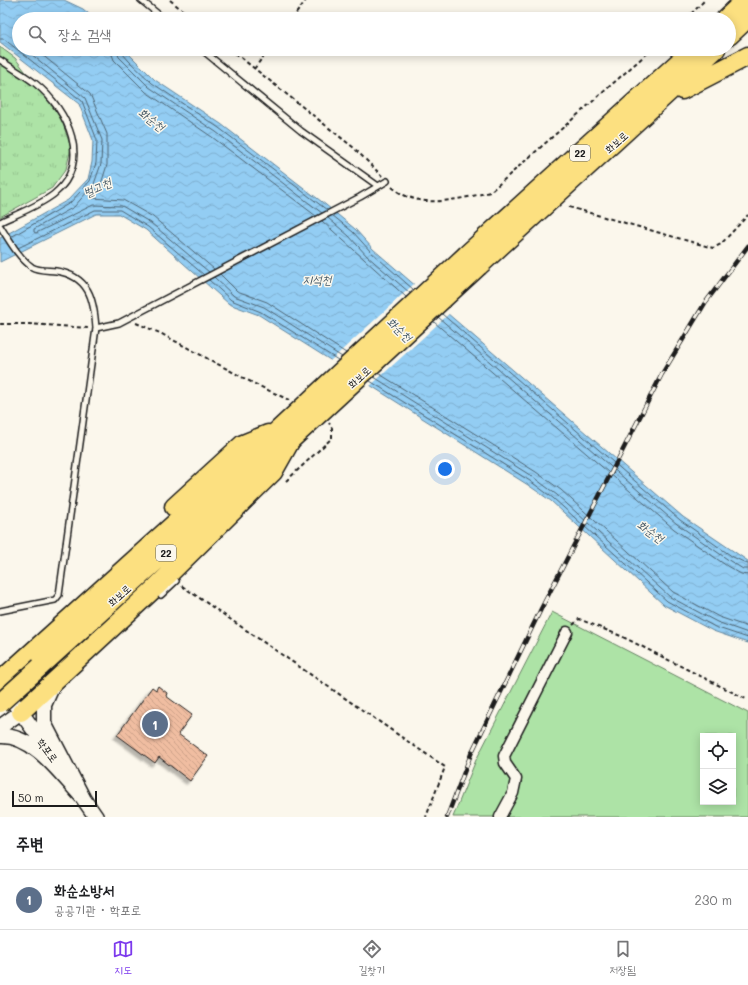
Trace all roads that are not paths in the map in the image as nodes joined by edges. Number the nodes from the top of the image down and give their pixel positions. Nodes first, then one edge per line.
1 (141, 0) edge
2 (745, 0) edge
3 (156, 12) edge
4 (732, 12) edge
5 (748, 18) edge
6 (736, 29) edge
7 (210, 56) edge
8 (686, 56) edge
9 (709, 56) edge
10 (748, 56) edge
11 (0, 60) edge
12 (660, 102) junction
13 (387, 181) road end
14 (378, 186) junction
15 (0, 222) edge
16 (1, 227) edge
17 (473, 261) junction
18 (96, 328) junction
19 (284, 435) junction
20 (176, 581) road end
21 (152, 597) junction
22 (0, 611) edge
23 (567, 632) road end
24 (36, 661) junction
25 (0, 668) edge
26 (56, 680) junction
27 (0, 682) edge
28 (0, 703) edge
29 (21, 712) junction
30 (0, 727) edge
31 (0, 736) edge
32 (83, 798) junction
33 (96, 817) edge
34 (500, 817) edge

1 - 3 lane
2 - 4 highway
5 - 6 highway
7 - 14 lane
8 - 17 highway, 화보로 / 22
9 - 12 highway, 화보로 / 22
10 - 12 highway, 22
11 - 15 lane
12 - 17 highway, 화보로 / 22
13 - 14 lane
14 - 18 lane
16 - 18 lane
17 - 19 highway, 화보로 / 22, bridge
18 - 22 lane
19 - 21 highway
19 - 24 highway, 화보로 / 22
19 - 25 highway
20 - 21 lane
21 - 26 highway
23 - 34 street
24 - 27 highway, 화보로 / 22
24 - 28 highway, 화보로 / 22, bridge
26 - 29 highway
26 - 32 street
27 - 29 street, 학포로
29 - 30 street
29 - 32 street, 학포로
31 - 32 street
32 - 33 street, 학포로

